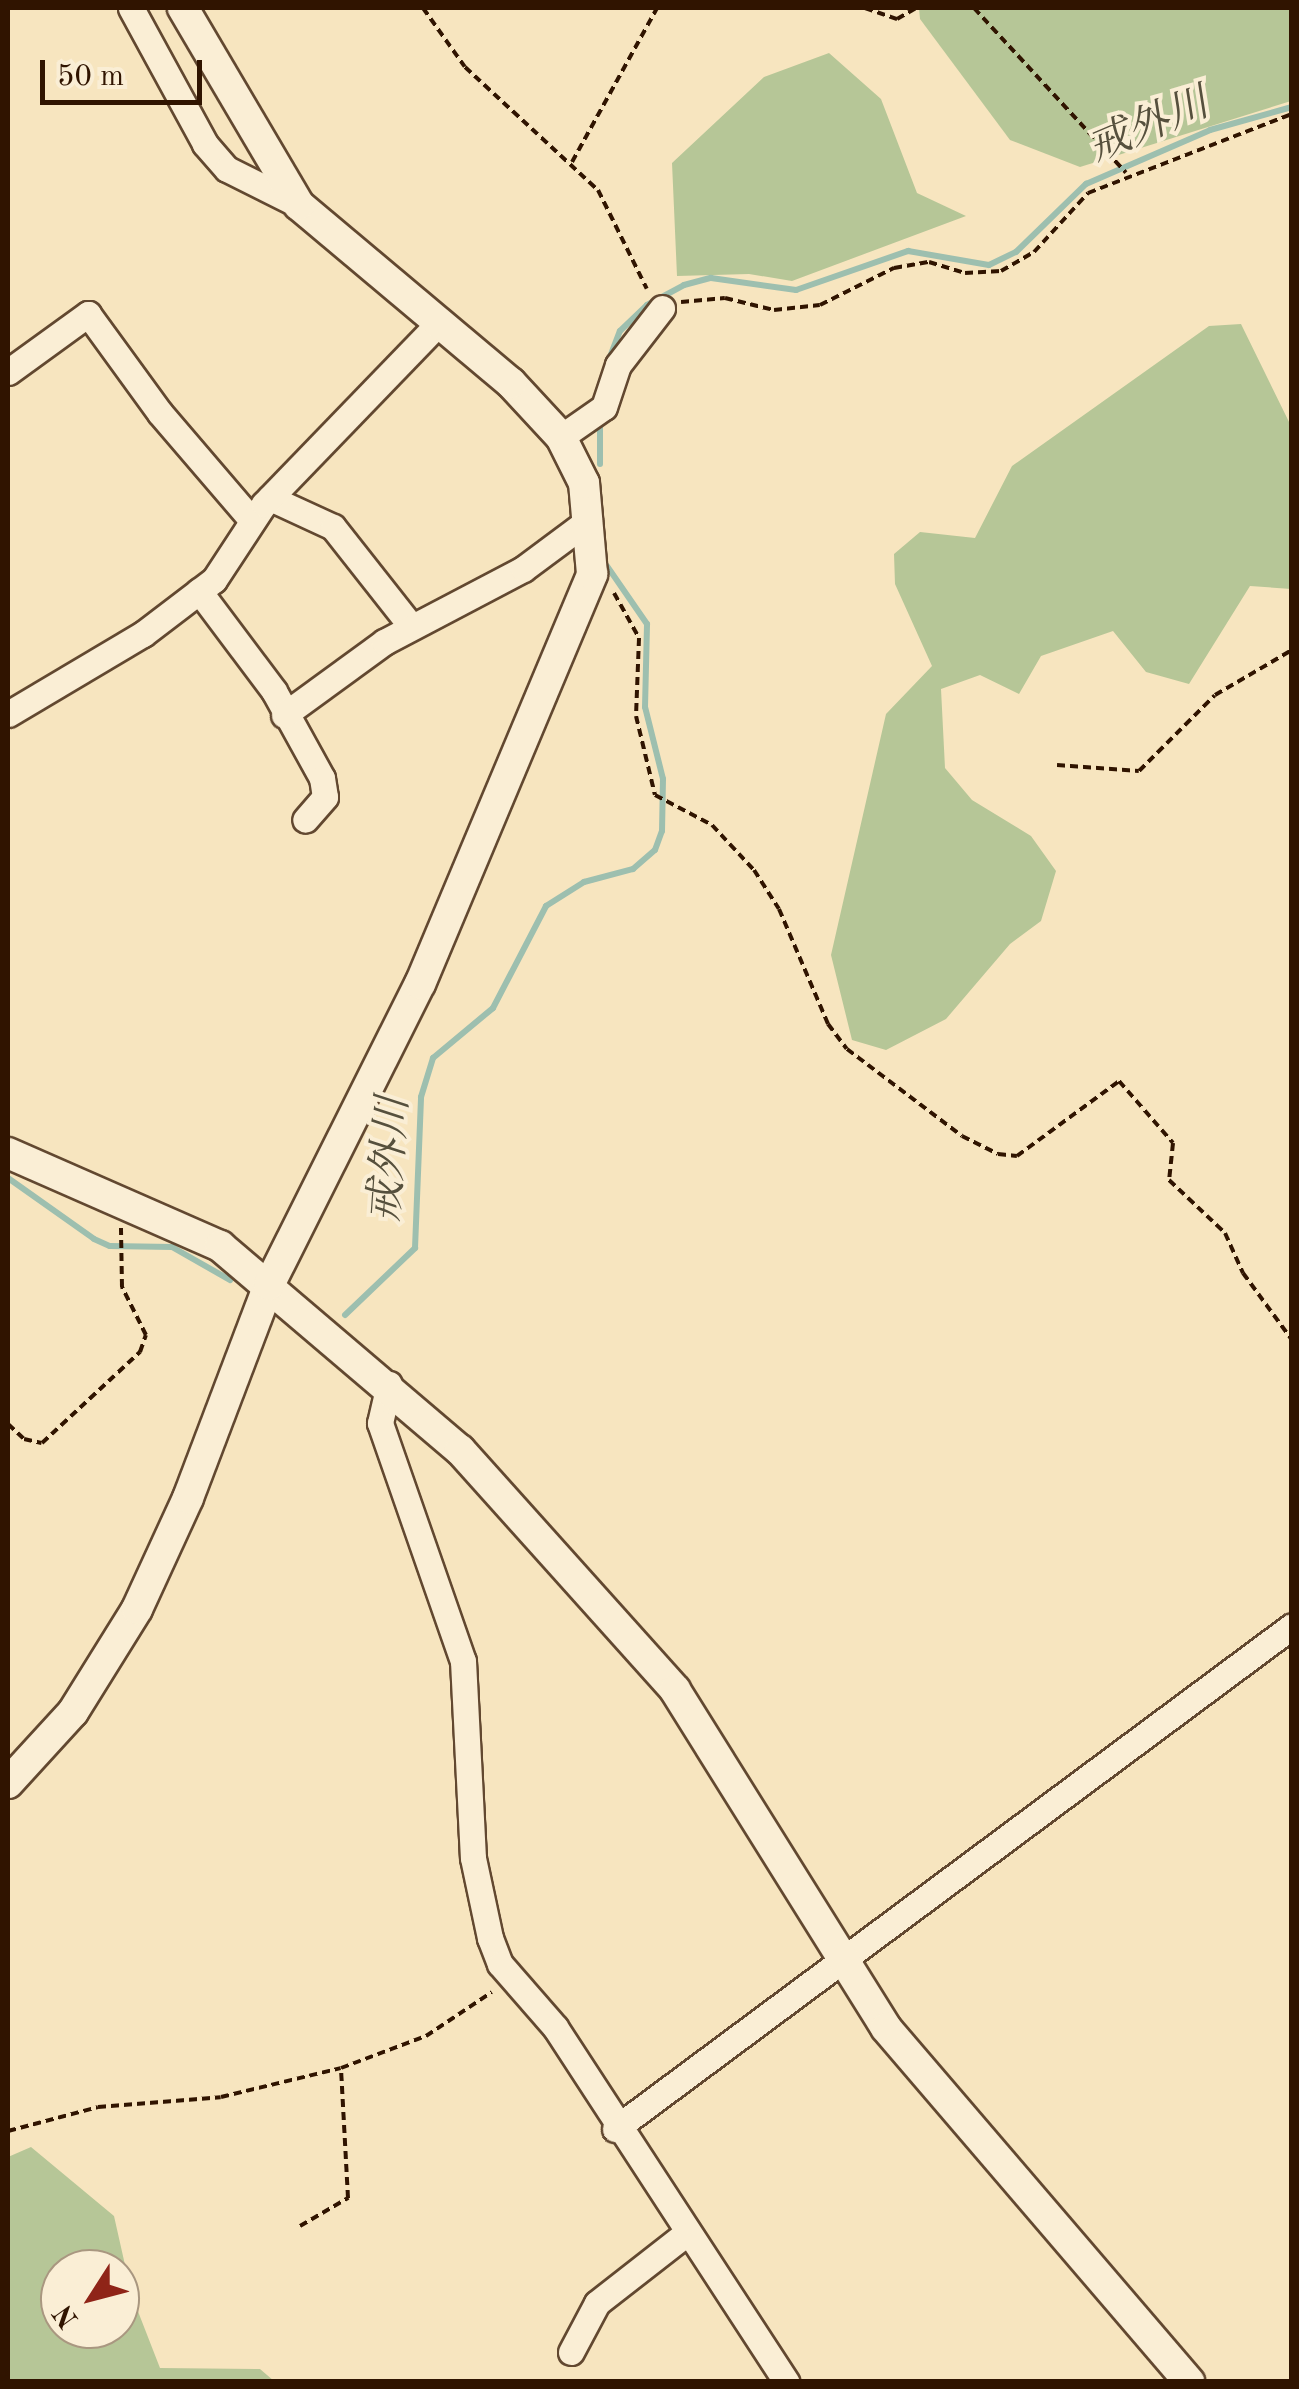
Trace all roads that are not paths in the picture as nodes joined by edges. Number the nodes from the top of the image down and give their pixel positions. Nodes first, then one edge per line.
1 (131, 8) edge
2 (183, 8) edge
3 (299, 205) junction
4 (654, 299) road end
5 (438, 324) junction
6 (8, 369) edge
7 (561, 437) junction
8 (270, 498) junction
9 (251, 519) junction
10 (589, 520) junction
11 (199, 592) junction
12 (411, 626) junction
13 (8, 714) edge
14 (284, 716) junction
15 (305, 820) dead end
16 (8, 1154) edge
17 (270, 1285) junction
18 (389, 1384) junction
19 (1292, 1626) edge
20 (8, 1783) edge
21 (842, 1965) junction
22 (615, 2129) junction
23 (684, 2235) junction
24 (571, 2352) dead end
25 (786, 2382) edge
26 (1189, 2382) edge

1 - 3 street
2 - 3 street
3 - 5 street
4 - 7 street
5 - 7 street
5 - 8 street
6 - 9 street
7 - 10 street
8 - 9 street
8 - 12 street
9 - 11 street
10 - 12 street
10 - 17 street
11 - 13 street
11 - 14 street
12 - 14 street
14 - 15 street
16 - 17 street
17 - 18 street
17 - 20 street
18 - 21 street
18 - 22 street
19 - 21 street
21 - 22 street
21 - 26 street
22 - 23 street
23 - 24 street
23 - 25 street

